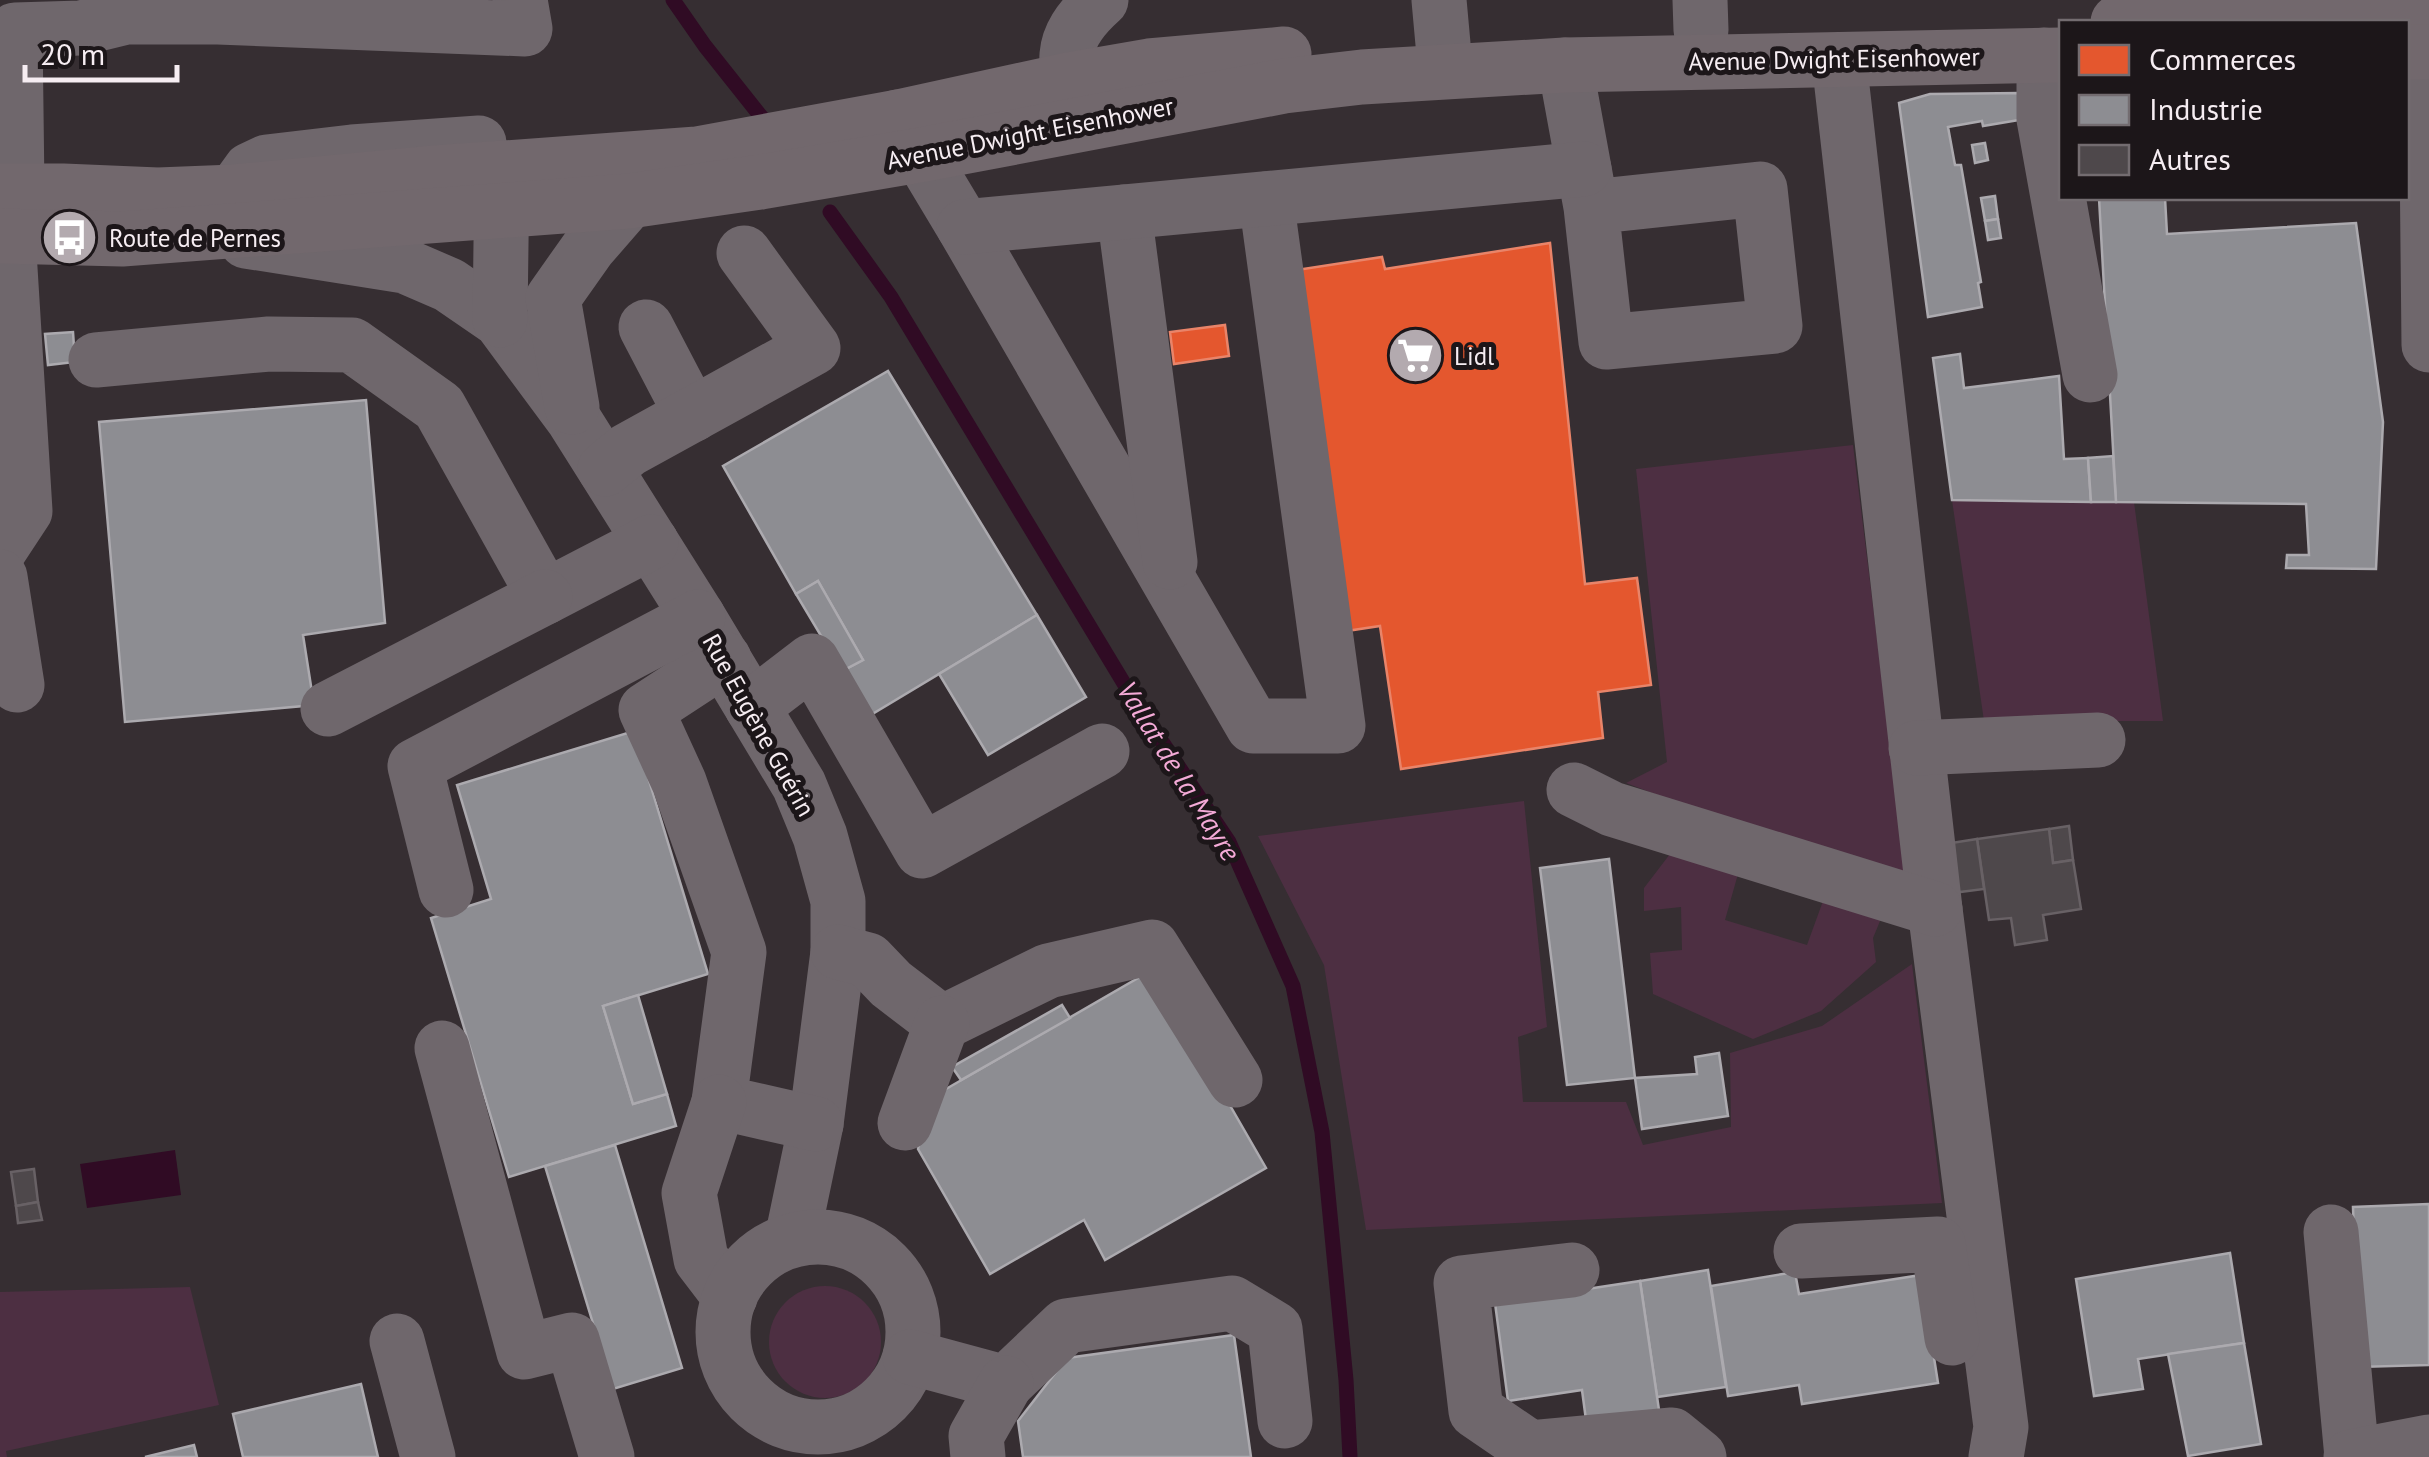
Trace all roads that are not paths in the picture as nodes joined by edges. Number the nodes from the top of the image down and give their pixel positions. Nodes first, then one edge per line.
1 (520, 0) edge
2 (1102, 0) edge
3 (2288, 7) edge
4 (192, 8) edge
5 (379, 12) edge
6 (2143, 14) edge
7 (1701, 15) edge
8 (2340, 20) edge
9 (1440, 22) edge
10 (8, 30) edge
11 (2423, 41) edge
12 (2056, 46) edge
13 (1839, 60) junction
14 (1565, 65) junction
15 (1076, 102) junction
16 (909, 136) junction
17 (2416, 147) edge
18 (697, 154) junction
19 (502, 189) junction
20 (234, 192) junction
21 (1266, 199) junction
22 (628, 202) junction
23 (1124, 212) junction
24 (6, 213) edge
25 (964, 227) junction
26 (194, 233) junction
27 (744, 253) dead end
28 (554, 298) junction
29 (500, 320) junction
30 (646, 327) dead end
31 (2429, 345) edge
32 (96, 360) dead end
33 (2090, 375) dead end
34 (692, 415) junction
35 (574, 420) junction
36 (605, 469) junction
37 (651, 542) junction
38 (0, 549) edge
39 (0, 576) edge
40 (1174, 590) junction
41 (546, 596) junction
42 (711, 638) junction
43 (17, 685) dead end
44 (752, 707) junction
45 (328, 709) dead end
46 (2098, 740) dead end
47 (1916, 748) junction
48 (1102, 751) dead end
49 (1574, 790) dead end
50 (446, 890) dead end
51 (1935, 909) junction
52 (838, 952) junction
53 (942, 1023) junction
54 (442, 1048) dead end
55 (1235, 1080) dead end
56 (719, 1102) junction
57 (905, 1123) dead end
58 (816, 1124) junction
59 (2331, 1232) dead end
60 (792, 1239) junction
61 (1801, 1250) dead end
62 (1572, 1270) dead end
63 (730, 1297) junction
64 (397, 1342) dead end
65 (910, 1357) junction
66 (1006, 1383) junction
67 (1285, 1420) dead end
68 (812, 1442) edge
69 (2429, 1442) edge
70 (428, 1457) edge
71 (607, 1457) edge
72 (978, 1457) edge
73 (1699, 1457) edge
74 (1992, 1457) edge
75 (2351, 1457) edge

1 - 5 street
2 - 15 street
3 - 6 main road
3 - 8 main road
4 - 5 street
4 - 10 street
7 - 9 main road, Avenue Dwight Eisenhower
7 - 12 main road, Avenue Dwight Eisenhower
9 - 15 main road, Avenue Dwight Eisenhower
10 - 24 street
11 - 17 street
12 - 13 main road, Avenue Dwight Eisenhower
12 - 33 street
13 - 14 main road, Avenue Dwight Eisenhower
13 - 47 street
14 - 15 main road, Avenue Dwight Eisenhower
14 - 21 street
15 - 16 main road, Avenue Dwight Eisenhower
16 - 18 main road, Avenue Dwight Eisenhower
16 - 22 main road, Avenue Dwight Eisenhower
16 - 25 street
17 - 31 street
18 - 19 main road, Avenue Dwight Eisenhower
18 - 20 street
19 - 20 main road, Avenue Dwight Eisenhower
19 - 22 main road, Avenue Dwight Eisenhower
19 - 26 main road, Avenue Dwight Eisenhower
19 - 28 street, Rue Eugène Guérin
19 - 29 street
20 - 24 main road, Avenue Dwight Eisenhower
21 - 23 street
21 - 40 street
22 - 28 street
23 - 25 street
23 - 40 street
24 - 26 main road, Avenue Dwight Eisenhower
24 - 38 street
25 - 40 street
26 - 29 street, Rue Eugène Guérin
27 - 34 street
28 - 35 street, Rue Eugène Guérin
29 - 35 street, Rue Eugène Guérin
30 - 34 street
32 - 41 street
34 - 36 street
35 - 36 street, Rue Eugène Guérin
36 - 37 street, Rue Eugène Guérin
37 - 41 street
37 - 42 street, Rue Eugène Guérin
39 - 43 street
41 - 45 street
42 - 44 street, Rue Eugène Guérin
42 - 50 street
42 - 56 street
44 - 48 street
44 - 52 street, Rue Eugène Guérin
46 - 47 street
47 - 51 street
49 - 51 street
51 - 74 street
52 - 53 street
52 - 58 street, Rue Eugène Guérin
53 - 55 street
53 - 57 street
54 - 71 street
56 - 58 street
56 - 63 street
58 - 60 street, Rue Eugène Guérin
59 - 75 street
60 - 63 street
60 - 65 street
61 - 74 street
62 - 73 street
63 - 68 street
64 - 70 street
65 - 66 street
65 - 68 street
66 - 67 street
66 - 72 street
69 - 75 street

